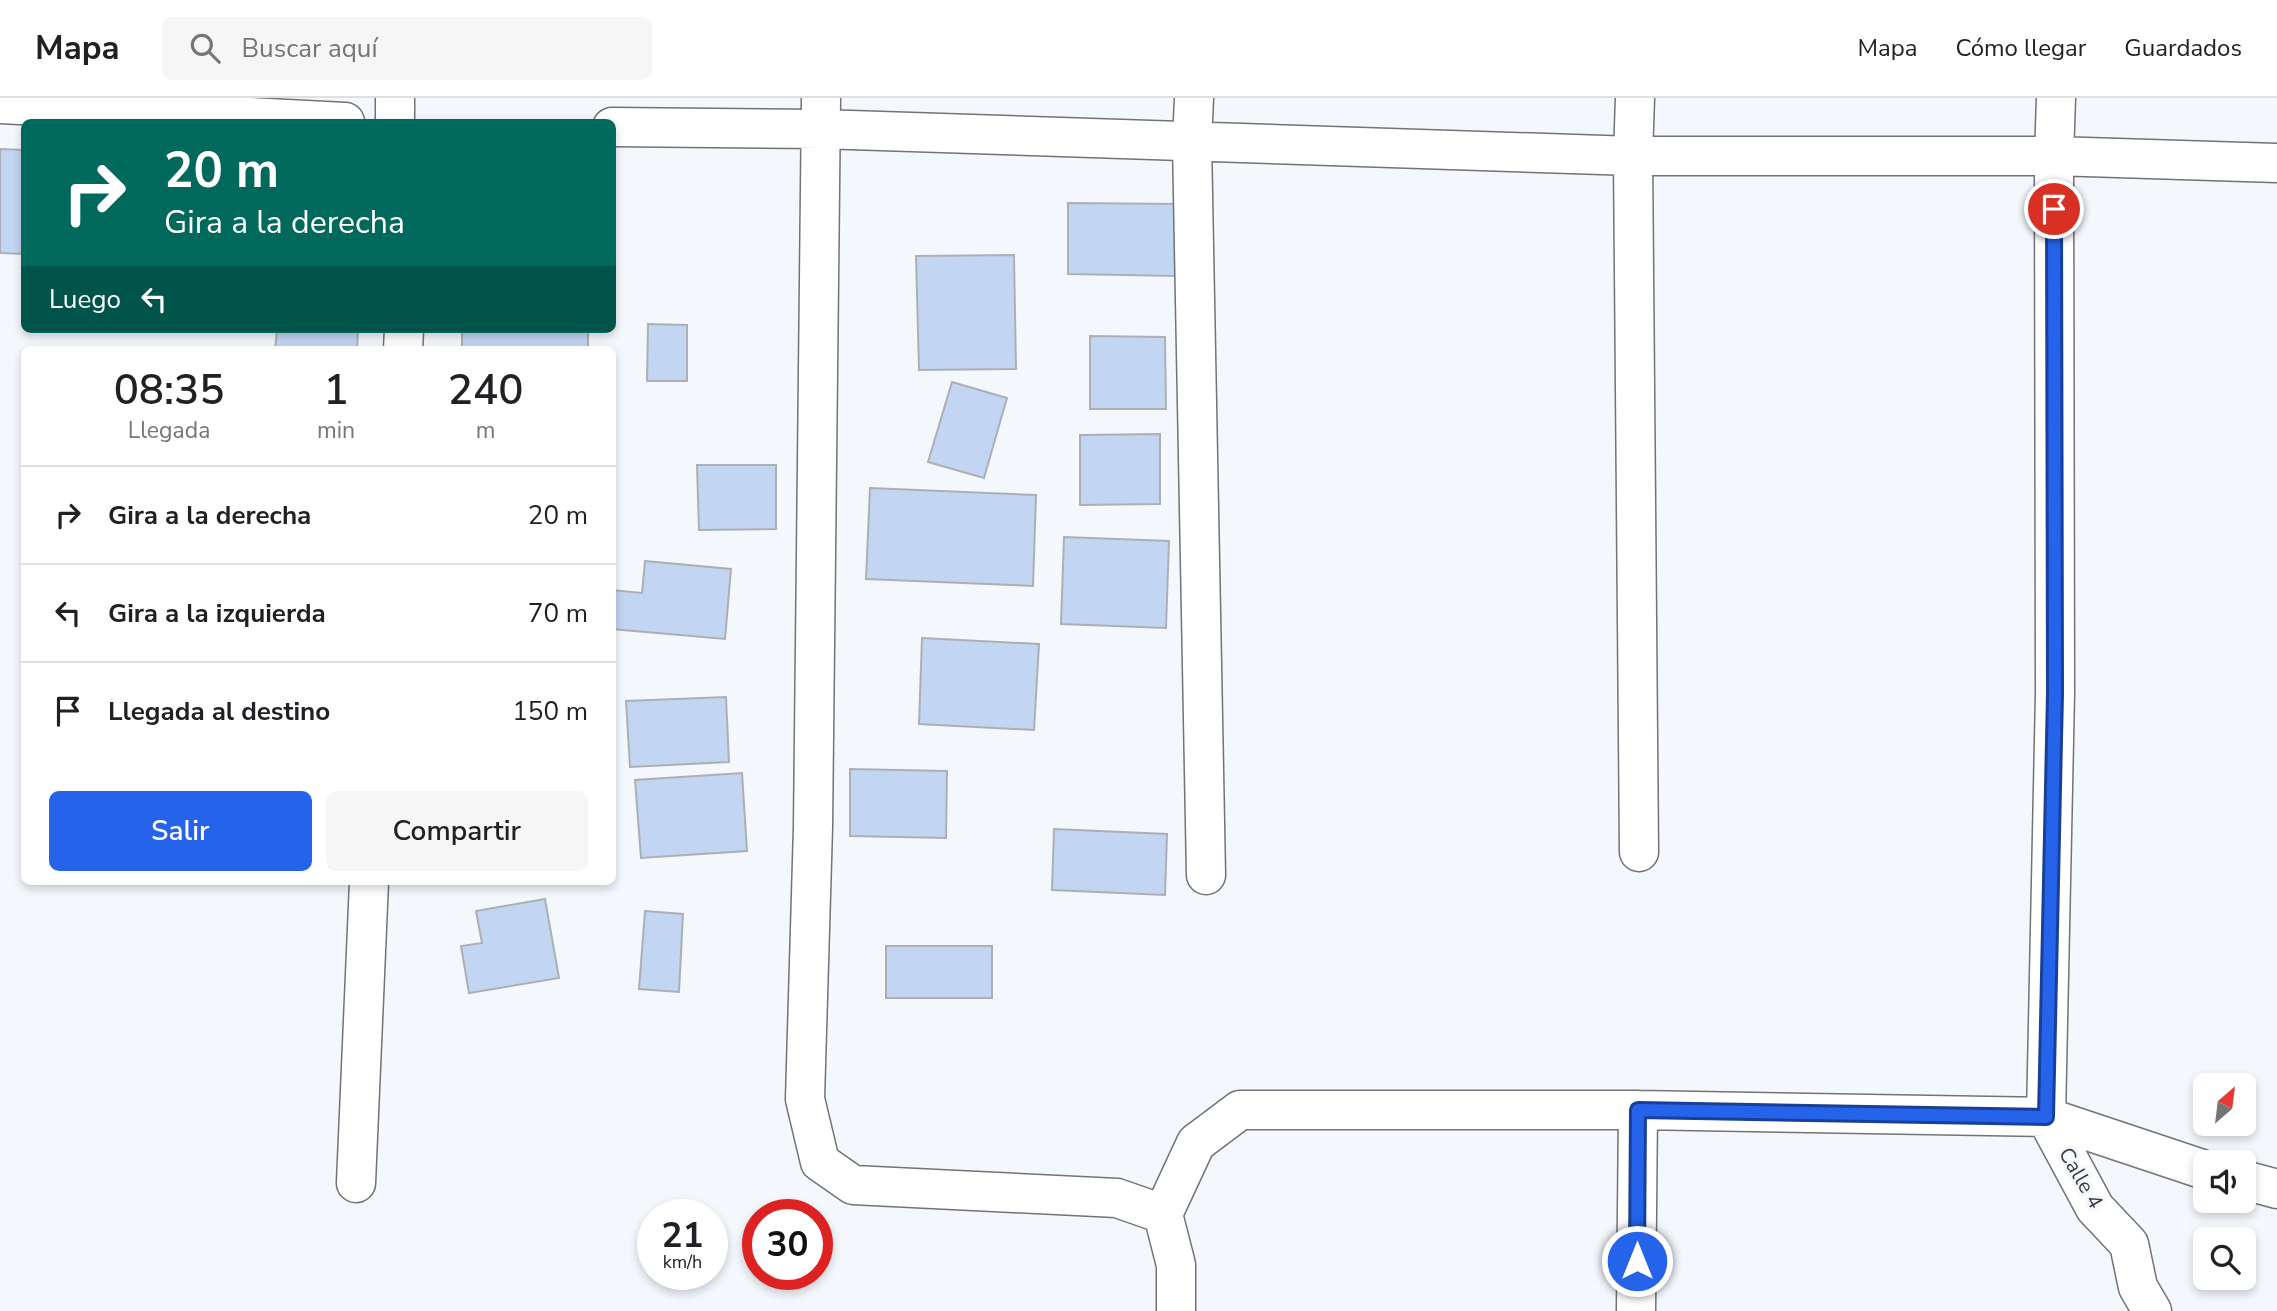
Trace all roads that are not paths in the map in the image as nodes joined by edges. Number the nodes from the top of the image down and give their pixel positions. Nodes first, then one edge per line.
1 (395, 98) edge
2 (1194, 98) edge
3 (1635, 98) edge
4 (2056, 98) edge
5 (0, 104) edge
6 (821, 113) edge
7 (288, 119) edge
8 (395, 119) edge
9 (616, 127) edge
10 (1192, 142) junction
11 (1633, 156) junction
12 (2054, 156) junction
13 (2277, 163) edge
14 (1639, 852) dead end
15 (1206, 875) dead end
16 (369, 885) edge
17 (1638, 1110) junction
18 (2046, 1117) junction
19 (2193, 1166) edge
20 (356, 1182) dead end
21 (2256, 1183) edge
22 (2277, 1189) edge
23 (1163, 1214) junction
24 (1176, 1311) edge
25 (1636, 1311) edge
26 (2152, 1311) edge

1 - 8 street
2 - 10 street
3 - 11 street
4 - 12 street
5 - 7 street
6 - 9 street
6 - 10 street
6 - 23 street
10 - 11 street
10 - 15 street
11 - 12 street
11 - 14 street
12 - 13 street
12 - 18 street
16 - 20 street
17 - 18 street
17 - 23 street
17 - 25 street
18 - 19 street
18 - 26 street, Calle 4
21 - 22 street
23 - 24 street

